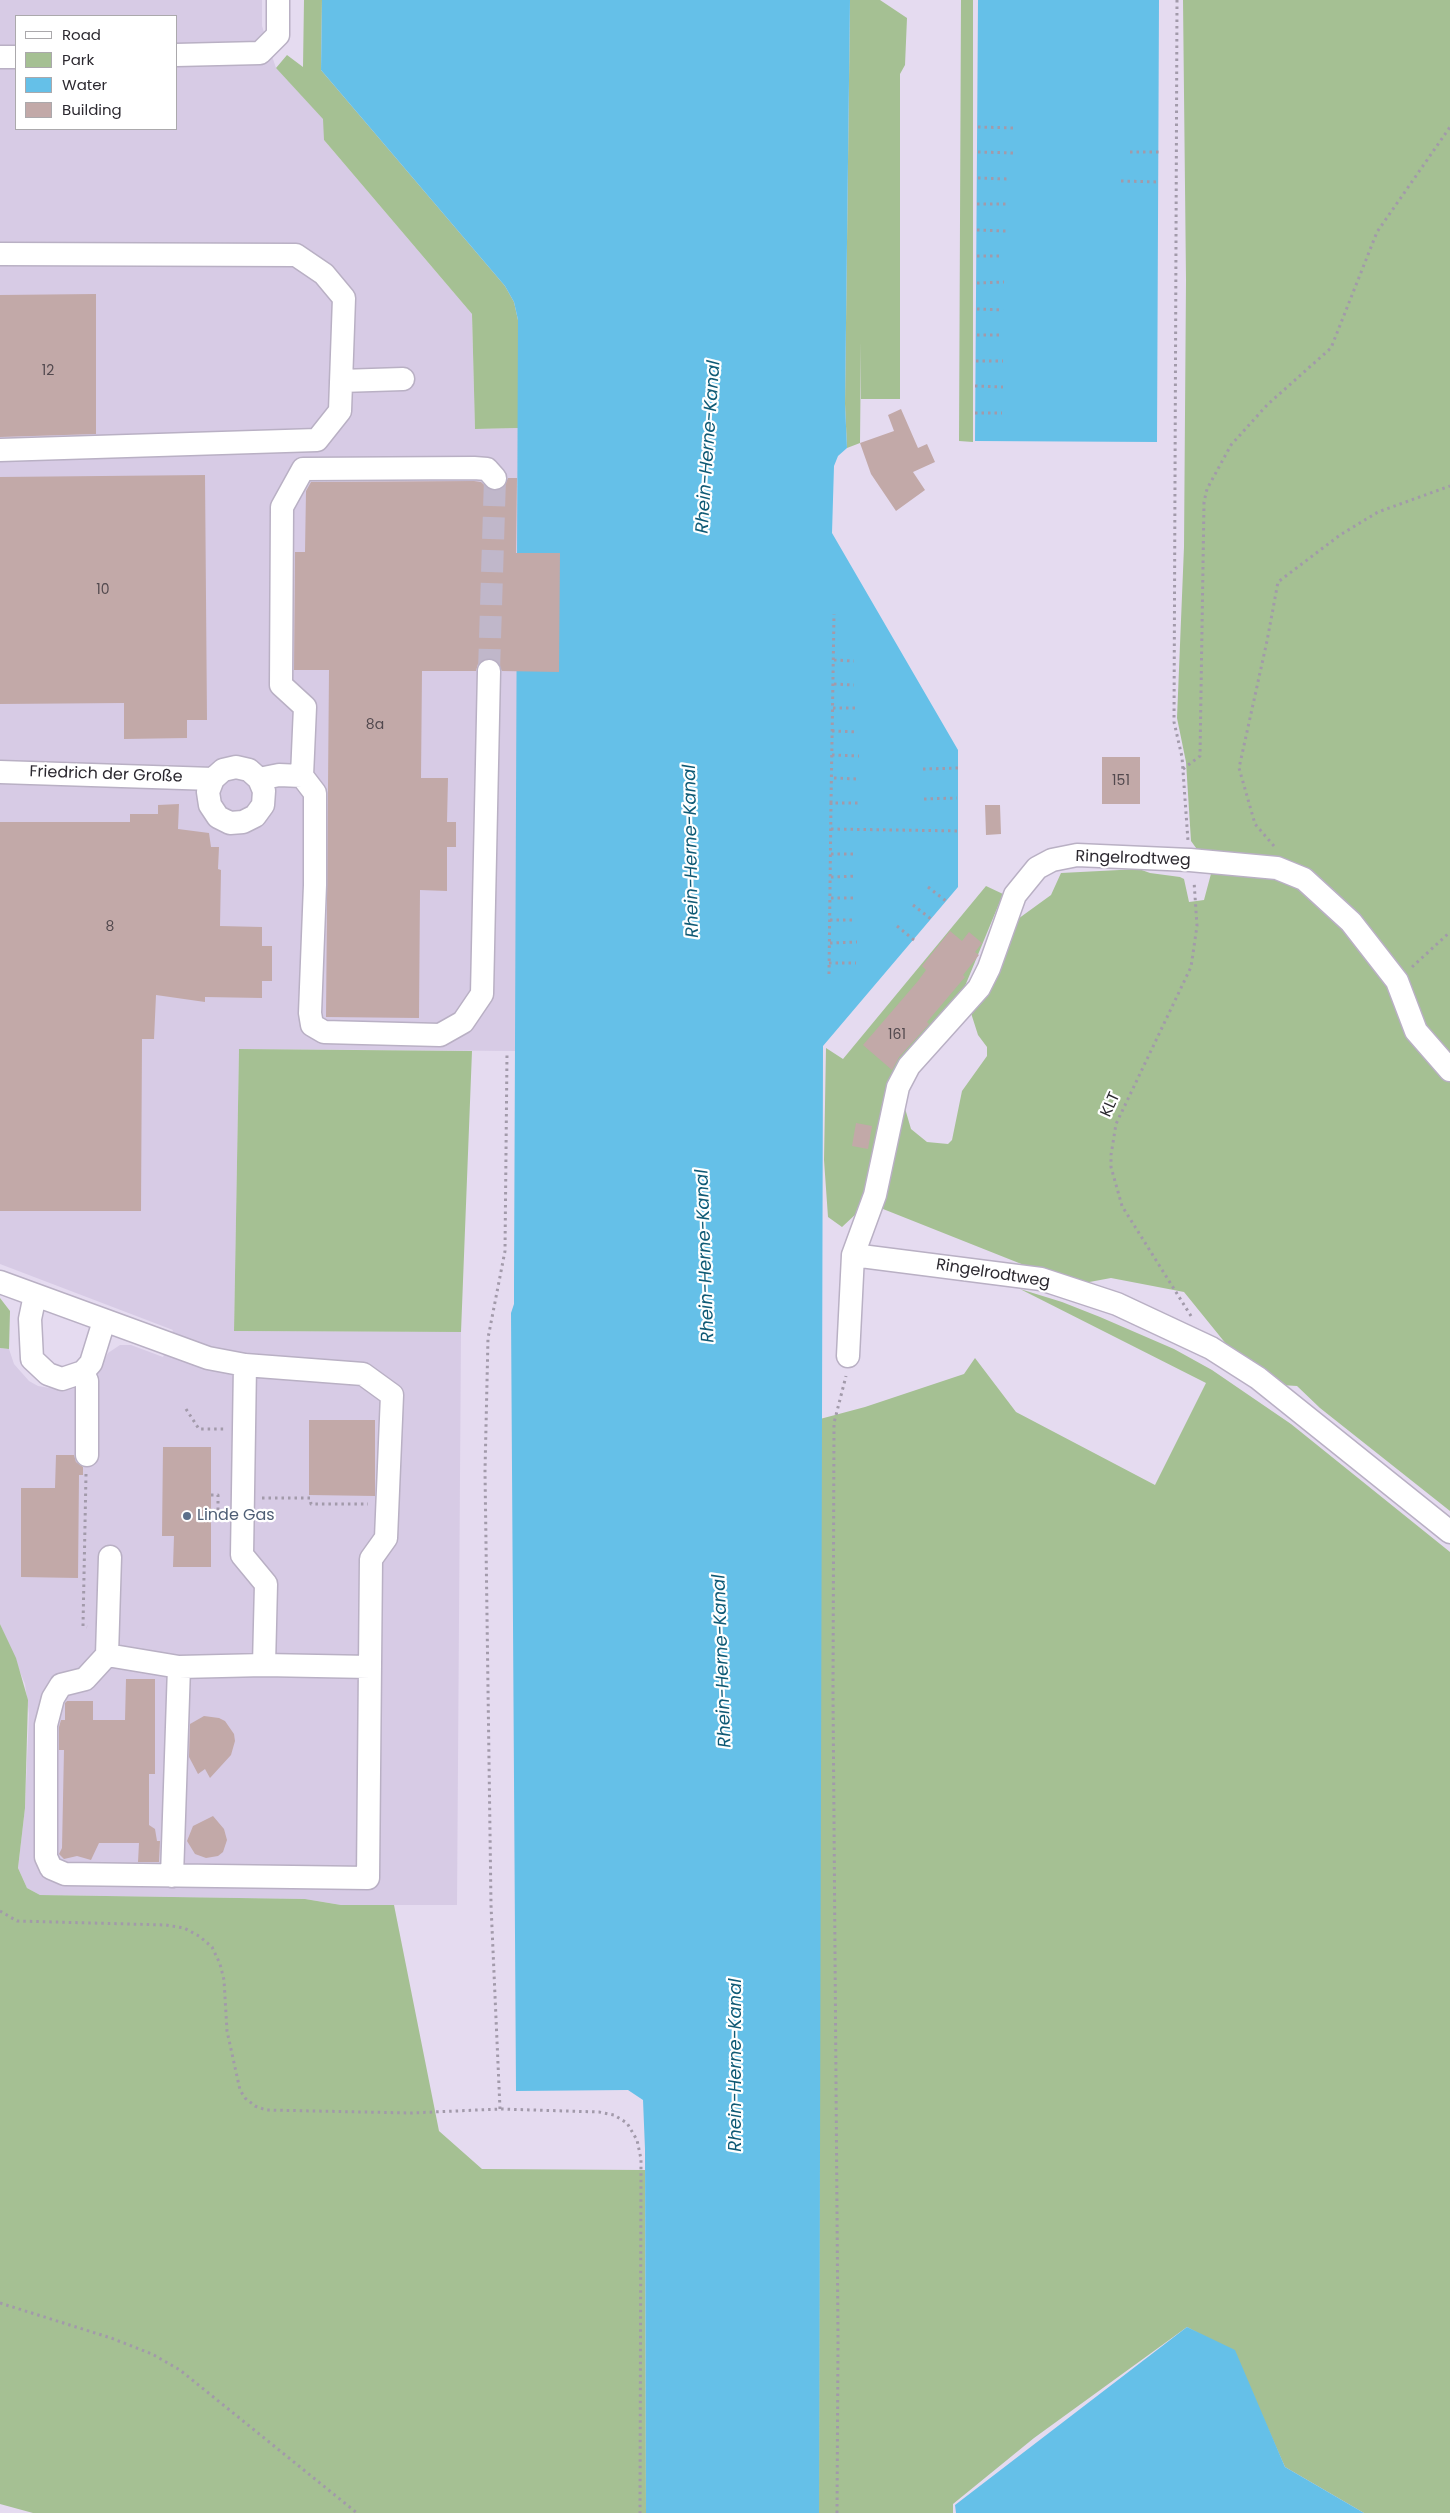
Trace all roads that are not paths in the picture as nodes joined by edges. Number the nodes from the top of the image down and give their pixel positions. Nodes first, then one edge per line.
1 (278, 0) edge
2 (178, 55) edge
3 (0, 57) edge
4 (15, 57) edge
5 (0, 254) edge
6 (403, 379) dead end
7 (341, 381) junction
8 (0, 450) edge
9 (495, 478) dead end
10 (490, 671) tunnel mouth
11 (0, 772) edge
12 (302, 776) junction
13 (213, 779) junction
14 (259, 779) junction
15 (1450, 1070) edge
16 (853, 1255) junction
17 (0, 1282) edge
18 (35, 1295) junction
19 (104, 1321) junction
20 (848, 1356) road end
21 (245, 1365) junction
22 (83, 1372) junction
23 (87, 1455) road end
24 (1450, 1532) edge
25 (110, 1557) dead end
26 (107, 1646) junction
27 (264, 1665) junction
28 (178, 1667) junction
29 (370, 1667) junction
30 (172, 1876) junction

1 - 2 street
3 - 4 street
5 - 7 street
6 - 7 street
7 - 8 street
9 - 12 street
10 - 12 street
11 - 13 street, Friedrich der Große
12 - 14 street
13 - 14 street
13 - 14 street
15 - 16 street, Ringelrodtweg
16 - 20 street, Ringelrodtweg
16 - 24 street, Ringelrodtweg
17 - 18 street
18 - 19 street
18 - 22 street
19 - 21 street
19 - 22 street
21 - 27 street
21 - 29 street
22 - 23 street
25 - 26 street
26 - 28 street
26 - 30 street
27 - 28 street
27 - 29 street
28 - 30 street
29 - 30 street

